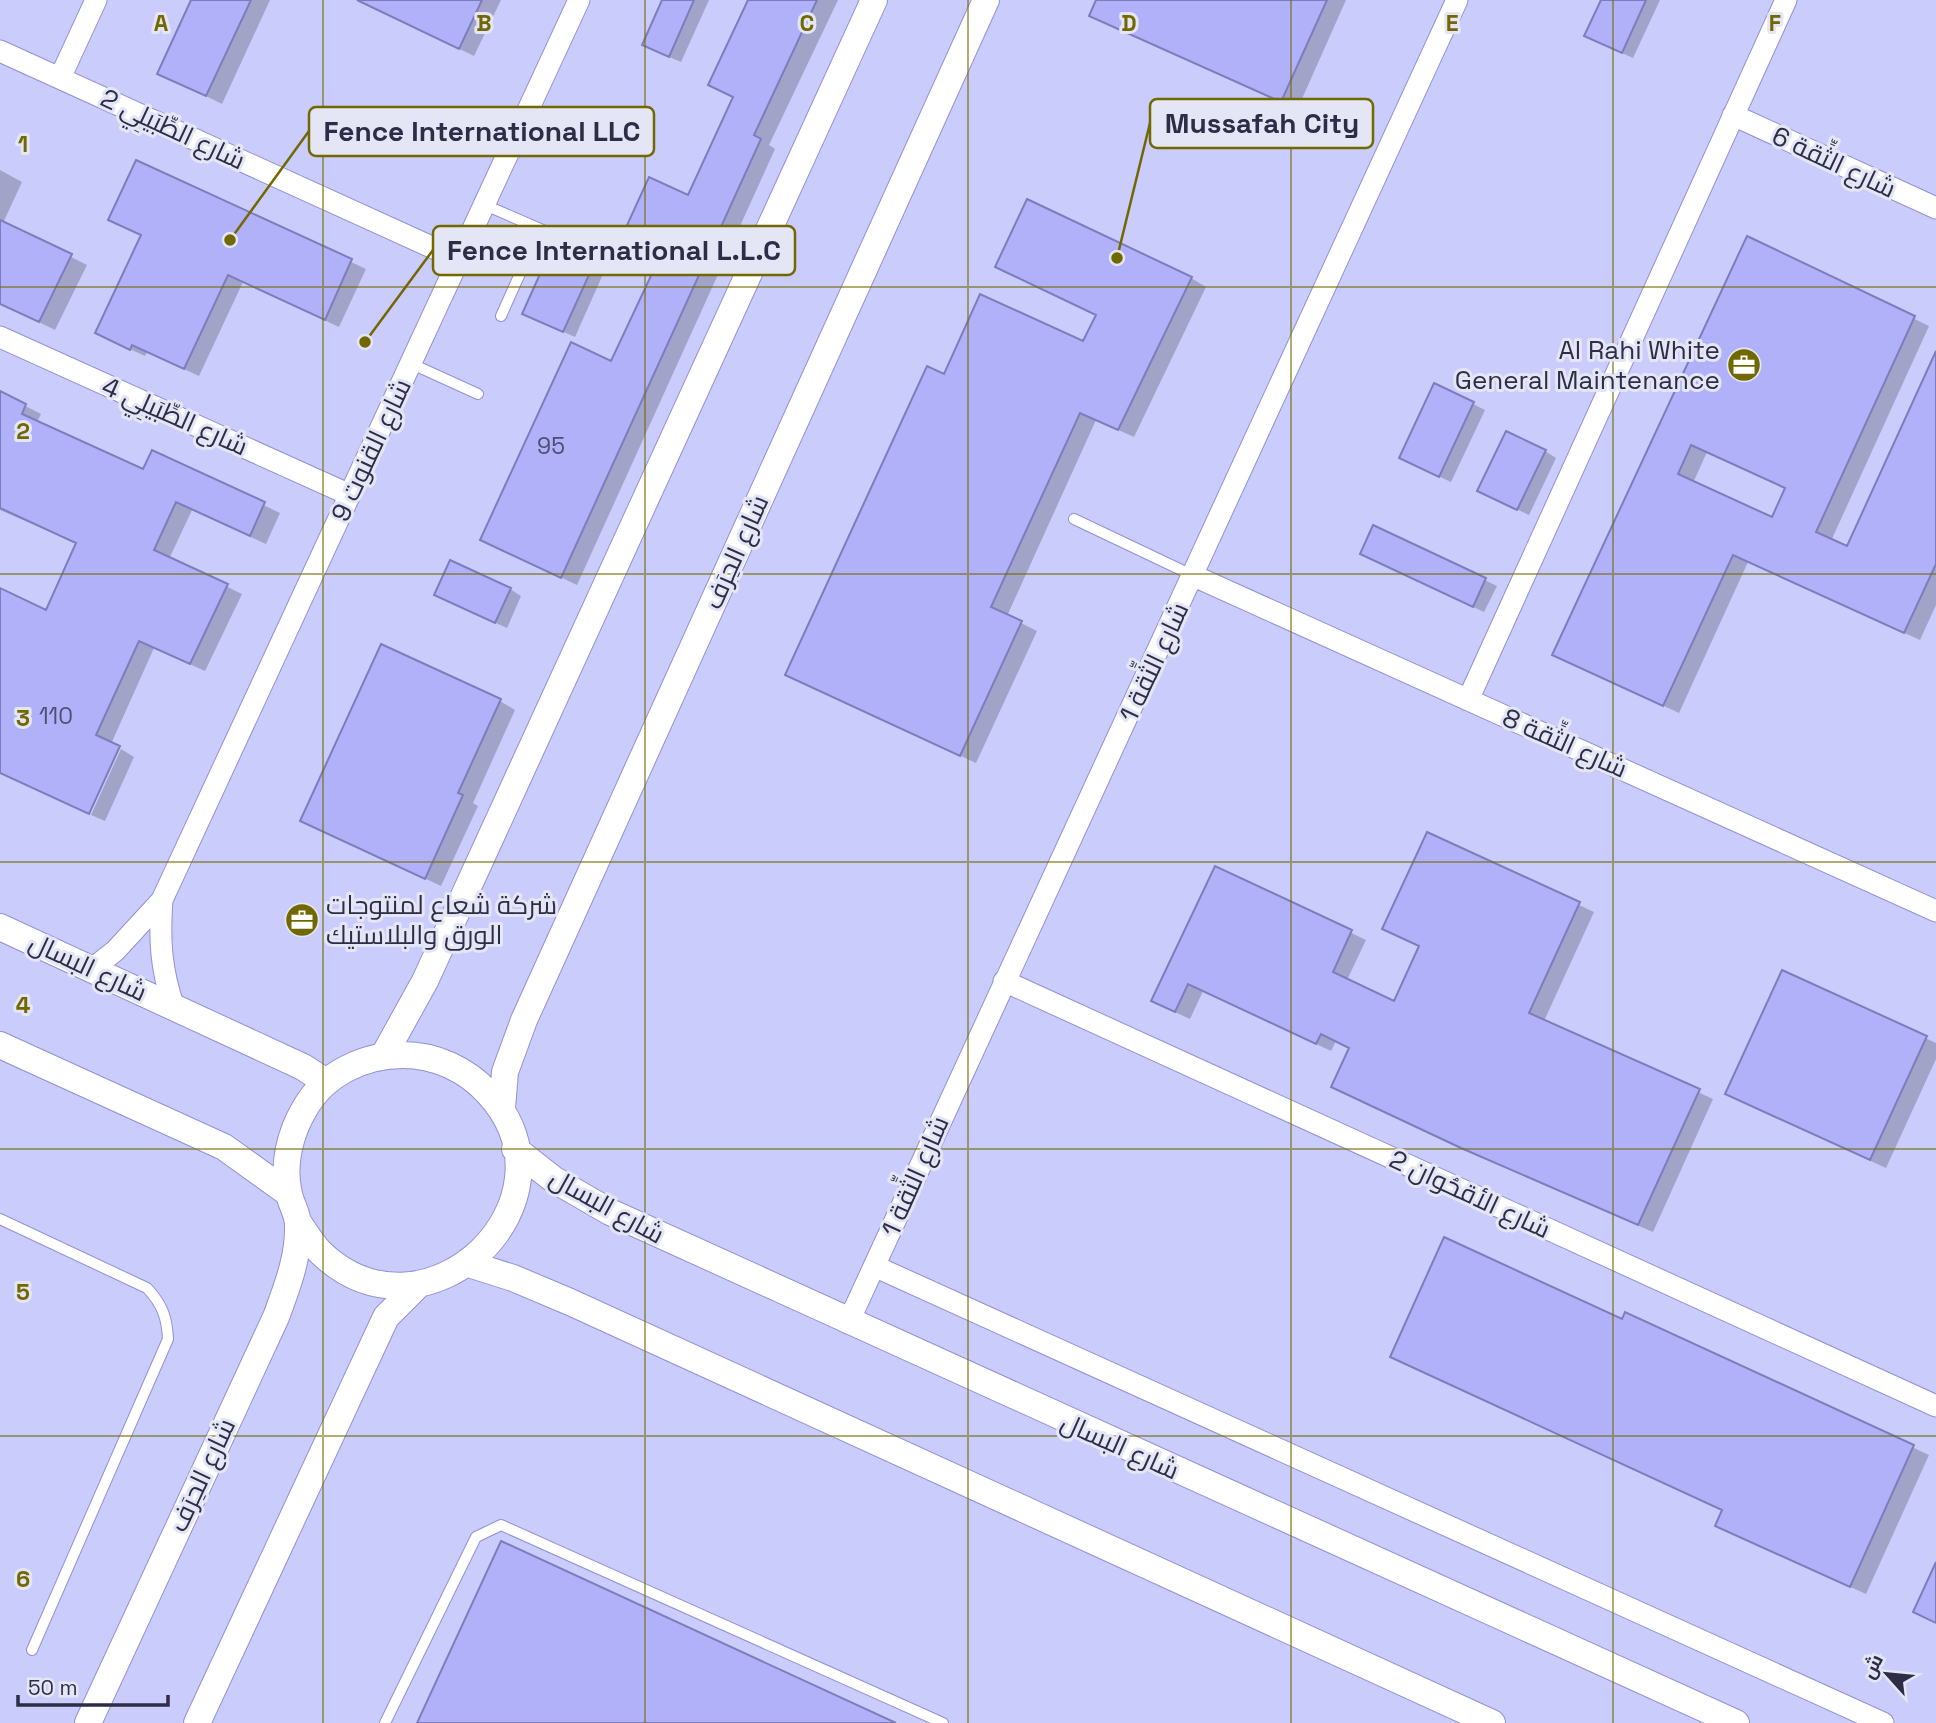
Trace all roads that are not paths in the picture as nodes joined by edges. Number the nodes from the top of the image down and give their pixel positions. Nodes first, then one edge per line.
1 (96, 0) edge
2 (579, 0) edge
3 (874, 0) edge
4 (986, 0) edge
5 (1457, 0) edge
6 (1786, 0) edge
7 (0, 51) edge
8 (60, 78) junction
9 (1733, 115) junction
10 (485, 205) junction
11 (1936, 208) edge
12 (540, 229) junction
13 (460, 260) junction
14 (612, 260) dead end
15 (500, 316) dead end
16 (0, 337) edge
17 (412, 364) junction
18 (478, 394) dead end
19 (350, 495) junction
20 (1074, 519) dead end
21 (1194, 576) junction
22 (1468, 700) junction
23 (162, 900) junction
24 (1936, 911) edge
25 (0, 927) edge
26 (92, 969) junction
27 (1004, 981) junction
28 (174, 1008) junction
29 (0, 1045) edge
30 (384, 1055) junction
31 (326, 1082) junction
32 (502, 1108) junction
33 (515, 1149) junction
34 (288, 1194) junction
35 (0, 1219) edge
36 (298, 1222) junction
37 (469, 1264) junction
38 (874, 1266) junction
39 (419, 1284) junction
40 (848, 1323) junction
41 (1936, 1406) edge
42 (33, 1650) dead end
43 (88, 1723) edge
44 (197, 1723) edge
45 (385, 1723) edge
46 (943, 1723) edge
47 (1492, 1723) edge
48 (1736, 1723) edge
49 (1883, 1723) edge

1 - 8 street
2 - 10 street, شارع القنوت 9
3 - 30 street
4 - 32 street, شارع الحِرَف
5 - 21 street, شارع الثِّقة 1
6 - 9 street
7 - 8 street, شارع الطِّبَيلِي 2
8 - 13 street, شارع الطِّبَيلِي 2
9 - 11 street, شارع الثِّقة 6
9 - 22 street
10 - 12 lane
10 - 13 street, شارع القنوت 9
12 - 14 lane
12 - 15 lane
13 - 17 street, شارع القنوت 9
16 - 19 street, شارع الطِّبَيلِي 4
17 - 18 lane
17 - 19 street, شارع القنوت 9
19 - 23 street, شارع القنوت 9
20 - 21 lane
21 - 22 street, شارع الثِّقة 8
21 - 27 street, شارع الثِّقة 1
22 - 24 street, شارع الثِّقة 8
23 - 26 street, شارع القنوت 9
23 - 28 street, شارع القنوت 9
25 - 26 street, شارع البسال
26 - 28 street, شارع البسال
27 - 38 street, شارع الثِّقة 1
27 - 41 street, شارع الأقحُوان 2
28 - 31 street, شارع البسال
29 - 34 street
30 - 31 street
30 - 32 street
31 - 34 street
32 - 33 street
33 - 37 street
33 - 40 street, شارع البسال
34 - 36 street
35 - 42 lane
36 - 39 street
36 - 43 street, شارع الحِرَف
37 - 39 street
37 - 47 street
38 - 40 street, شارع الثِّقة 1
38 - 49 street
39 - 44 street
40 - 48 street, شارع البسال
45 - 46 lane

